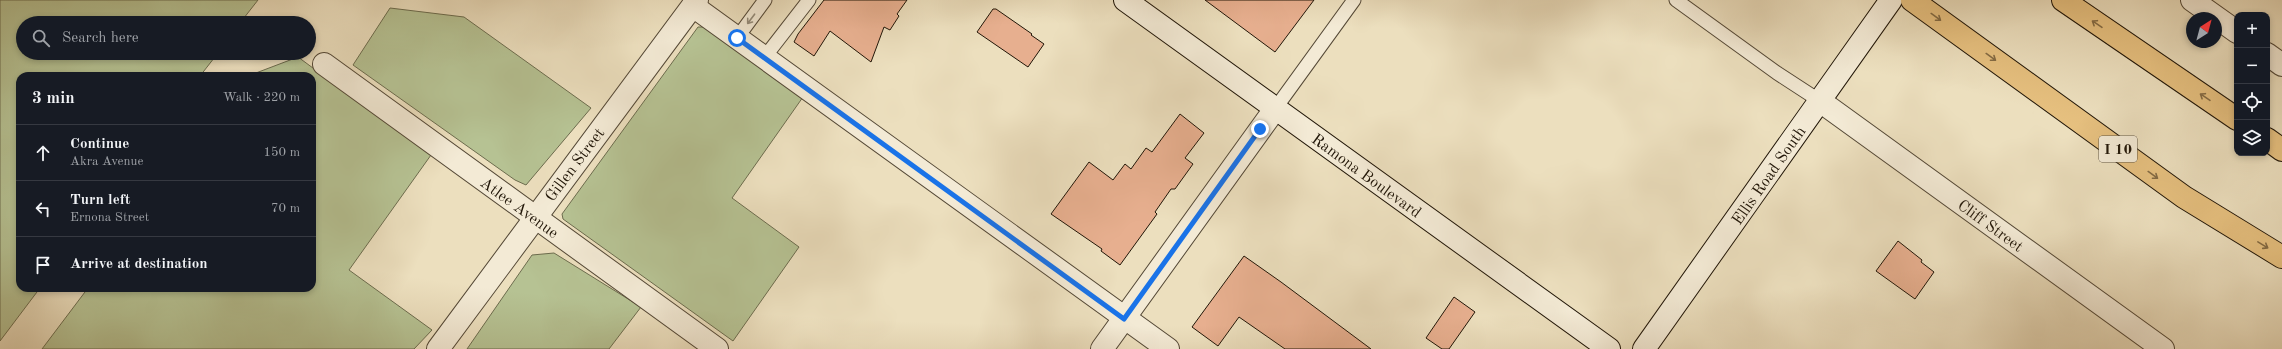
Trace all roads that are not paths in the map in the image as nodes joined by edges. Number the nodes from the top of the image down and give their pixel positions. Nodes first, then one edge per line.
1 (765, 0) edge
2 (809, 0) edge
3 (1125, 0) edge
4 (1354, 0) edge
5 (1676, 0) edge
6 (1891, 0) edge
7 (1912, 0) edge
8 (2063, 0) edge
9 (2192, 0) edge
10 (695, 3) edge
11 (2234, 30) edge
12 (737, 38) junction
13 (2270, 56) edge
14 (764, 58) junction
15 (324, 64) dead end
16 (2282, 64) edge
17 (1820, 101) junction
18 (1275, 109) junction
19 (2234, 117) edge
20 (2270, 141) edge
21 (2282, 150) edge
22 (534, 218) junction
23 (2282, 257) edge
24 (1124, 319) junction
25 (438, 349) edge
26 (717, 349) edge
27 (1102, 349) edge
28 (1168, 349) edge
29 (1609, 349) edge
30 (1644, 349) edge
31 (2163, 349) edge

1 -> 12 lane
2 - 14 lane
3 - 18 street, Ramona Boulevard
4 - 18 lane
5 - 17 lane
6 - 17 street, Ellis Road South
7 -> 23 highway, I 10
19 -> 8 highway
9 - 11 street
10 - 12 street
10 - 22 street, Gillen Street
12 - 14 street
13 - 16 street
14 - 24 street
15 - 22 street, Atlee Avenue
17 - 30 street, Ellis Road South
17 - 31 street, Cliff Street
18 - 24 street
18 - 29 street, Ramona Boulevard
20 - 21 highway
22 - 25 street, Gillen Street
22 - 26 street, Atlee Avenue
24 - 27 street
24 - 28 street

